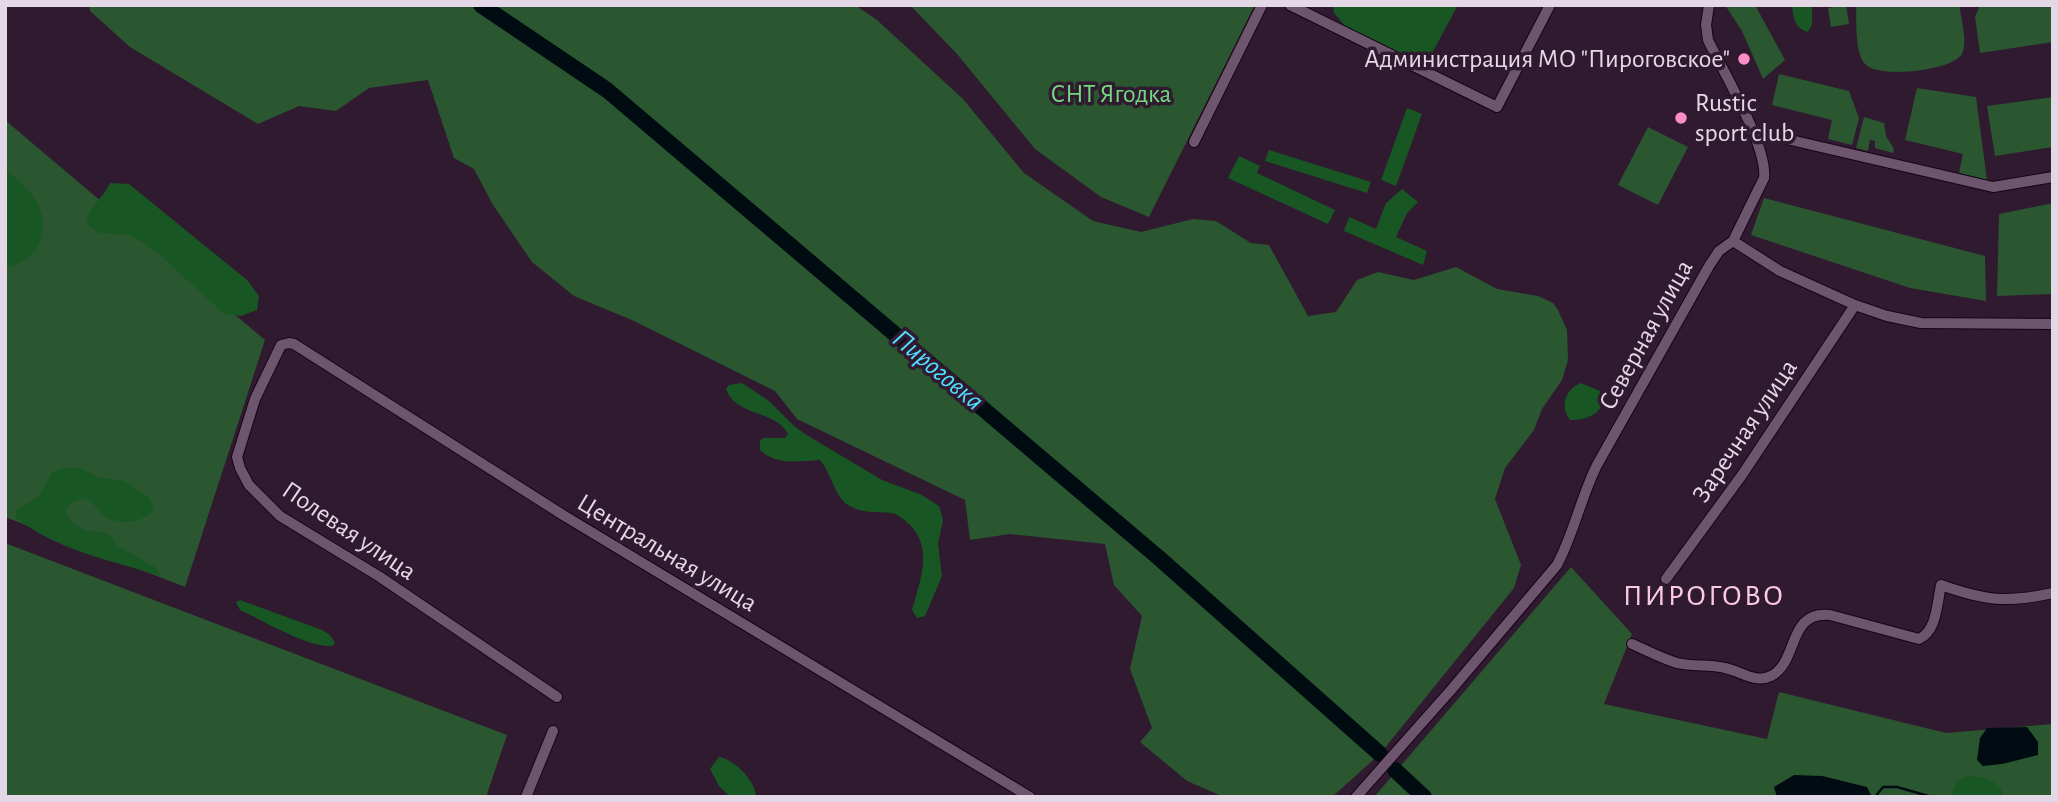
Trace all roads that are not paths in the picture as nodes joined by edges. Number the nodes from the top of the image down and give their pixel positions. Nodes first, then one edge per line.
1 (1262, 5) edge
2 (1290, 5) edge
3 (1550, 5) edge
4 (1709, 5) edge
5 (1752, 131) junction
6 (1194, 142) dead end
7 (2053, 177) edge
8 (1733, 241) junction
9 (1855, 305) junction
10 (2053, 324) edge
11 (285, 343) joint
12 (1666, 579) dead end
13 (2053, 593) edge
14 (1632, 644) dead end
15 (557, 697) dead end
16 (553, 731) dead end
17 (526, 797) edge
18 (1030, 797) edge
19 (1356, 797) edge

1 - 6 street
2 - 3 street
4 - 5 street, Северная улица
5 - 7 street
5 - 8 street, Северная улица
8 - 9 street
8 - 19 street, Северная улица
9 - 10 street
9 - 12 street, Заречная улица
11 - 15 street, Полевая улица
11 - 18 street, Центральная улица
13 - 14 street
16 - 17 street

